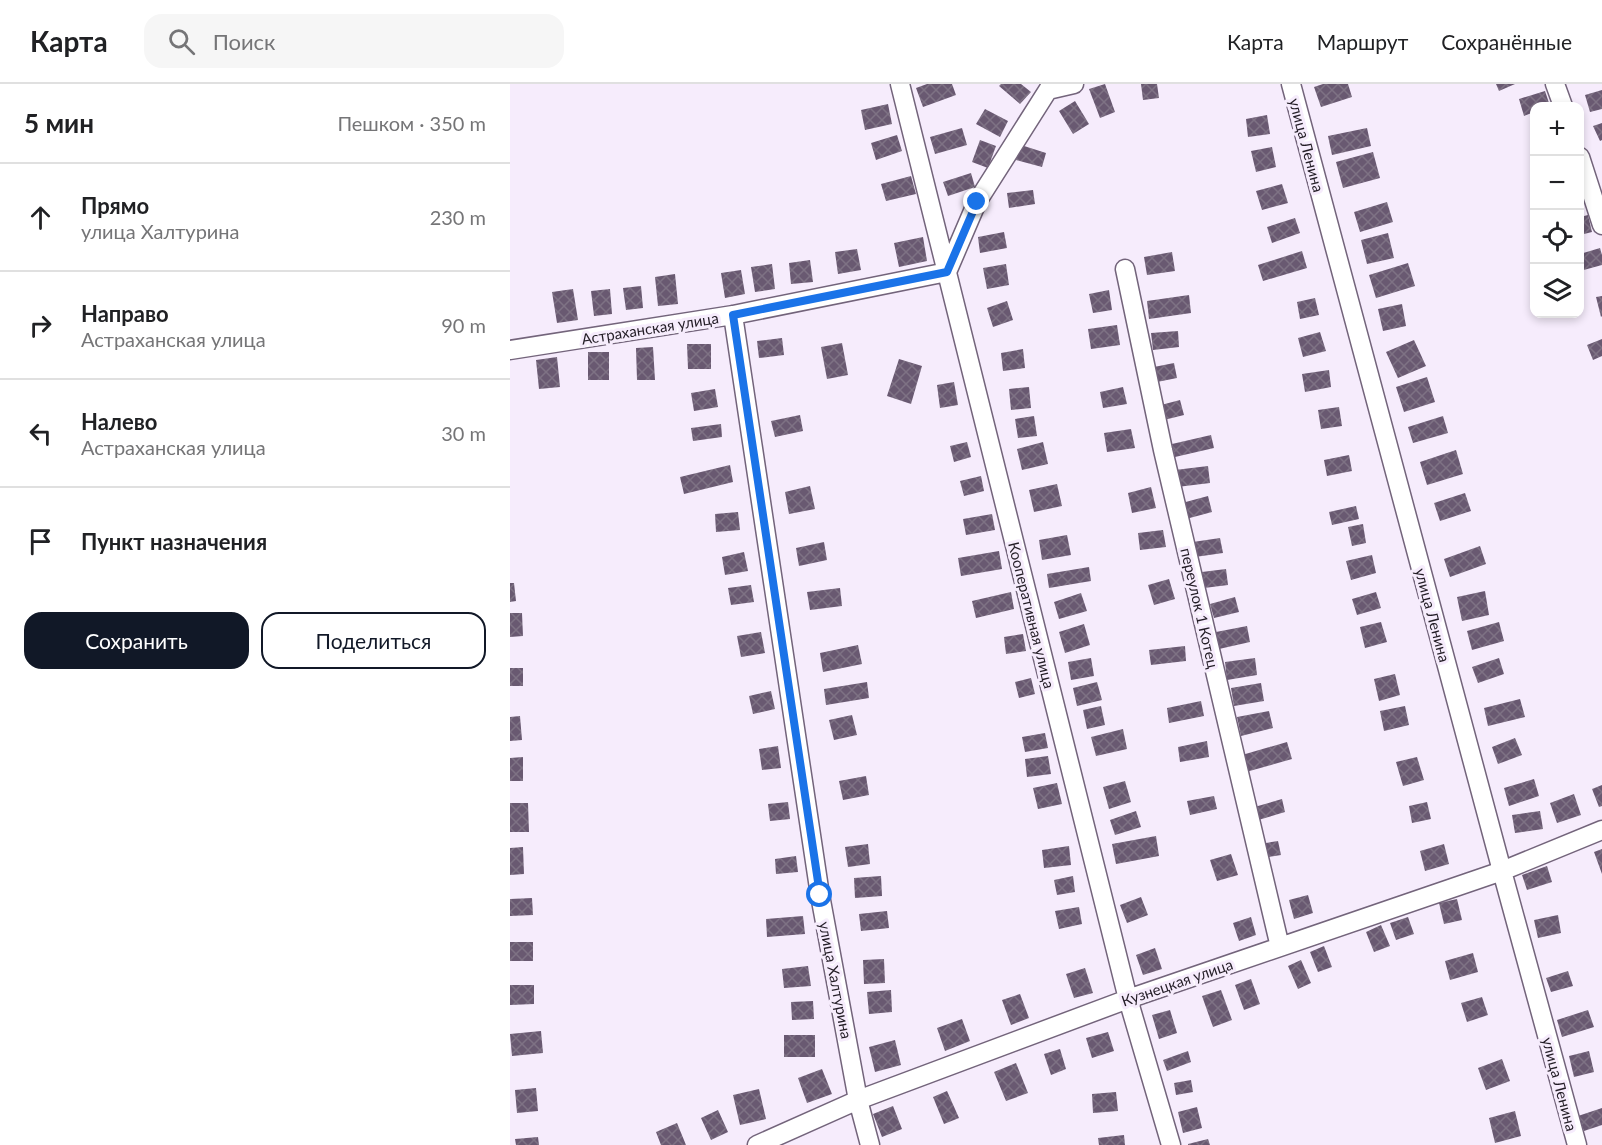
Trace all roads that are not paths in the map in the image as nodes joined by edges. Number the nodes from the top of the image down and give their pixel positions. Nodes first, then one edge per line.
1 (900, 84) edge
2 (1074, 84) edge
3 (1290, 84) edge
4 (1555, 84) edge
5 (1562, 102) edge
6 (1584, 169) edge
7 (1602, 225) edge
8 (1125, 269) dead end
9 (947, 272) junction
10 (733, 315) junction
11 (510, 350) edge
12 (1602, 830) edge
13 (1502, 870) junction
14 (1280, 947) junction
15 (1128, 999) junction
16 (858, 1100) junction
17 (757, 1145) edge
18 (870, 1145) edge
19 (1171, 1145) edge
20 (1577, 1145) edge

1 - 9 street, Кооперативная улица
2 - 9 street
3 - 13 street, улица Ленина
4 - 5 street
6 - 7 street
8 - 14 street, переулок 1 Котец
9 - 10 street, Астраханская улица
9 - 15 street, Кооперативная улица
10 - 11 street, Астраханская улица
10 - 16 street, улица Халтурина
12 - 13 street, Кузнецкая улица
13 - 14 street, Кузнецкая улица
13 - 20 street, улица Ленина
14 - 15 street, Кузнецкая улица
15 - 16 street, Кузнецкая улица
15 - 19 street, Кооперативная улица
16 - 17 street, Кузнецкая улица
16 - 18 street, улица Халтурина

